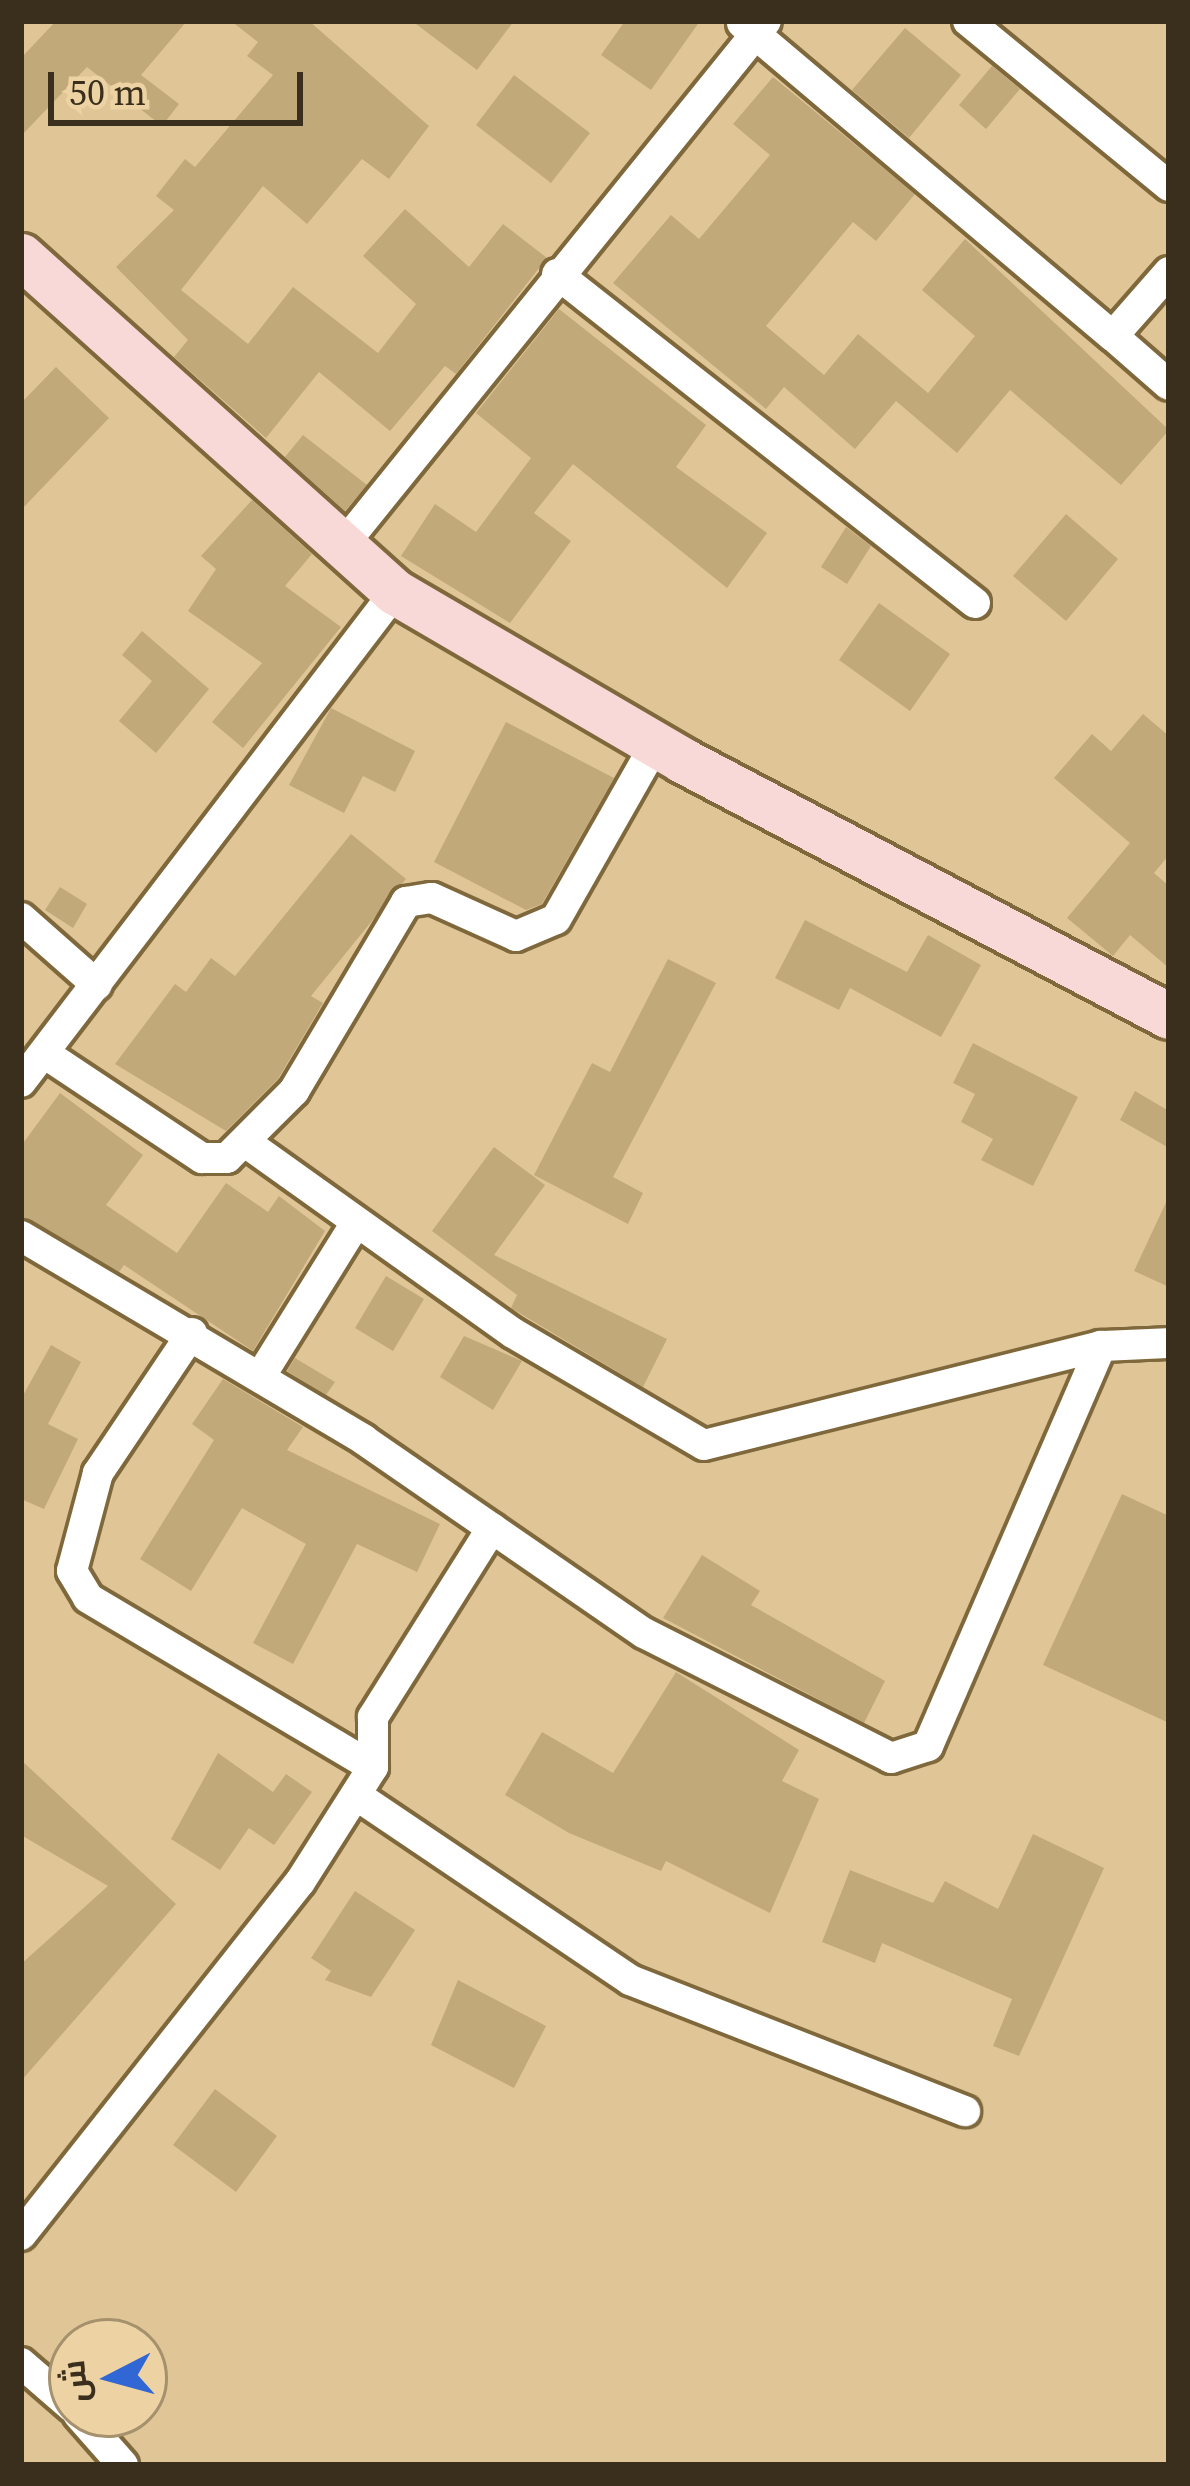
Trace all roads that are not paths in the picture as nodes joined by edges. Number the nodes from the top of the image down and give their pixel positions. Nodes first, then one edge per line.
1 (968, 21) edge
2 (753, 25) edge
3 (1169, 186) edge
4 (21, 256) edge
5 (1169, 272) edge
6 (557, 274) junction
7 (1113, 337) junction
8 (1169, 386) edge
9 (343, 544) junction
10 (394, 592) junction
11 (975, 603) dead end
12 (655, 745) junction
13 (21, 918) edge
14 (98, 985) junction
15 (1169, 1016) edge
16 (44, 1053) junction
17 (21, 1082) edge
18 (248, 1144) junction
19 (356, 1223) junction
20 (21, 1236) edge
21 (192, 1333) junction
22 (1169, 1343) edge
23 (1102, 1346) junction
24 (260, 1377) junction
25 (492, 1528) junction
26 (373, 1767) junction
27 (356, 1795) junction
28 (964, 2111) dead end
29 (21, 2235) edge
30 (21, 2363) edge
31 (48, 2387) edge
32 (99, 2438) edge
33 (123, 2465) edge

1 - 3 street
2 - 6 street
2 - 7 street
4 - 9 street
5 - 7 street
6 - 9 street
6 - 11 street
7 - 8 street
9 - 10 street
10 - 12 street
10 - 14 street
12 - 15 street
12 - 18 street
13 - 14 street
14 - 16 street
16 - 17 street
16 - 18 street
18 - 19 street
19 - 23 street
19 - 24 street
20 - 21 street
21 - 24 street
21 - 26 street
22 - 23 street
23 - 25 street
24 - 25 street
25 - 26 street
26 - 27 street
27 - 28 street
27 - 29 street
30 - 31 street
32 - 33 street

